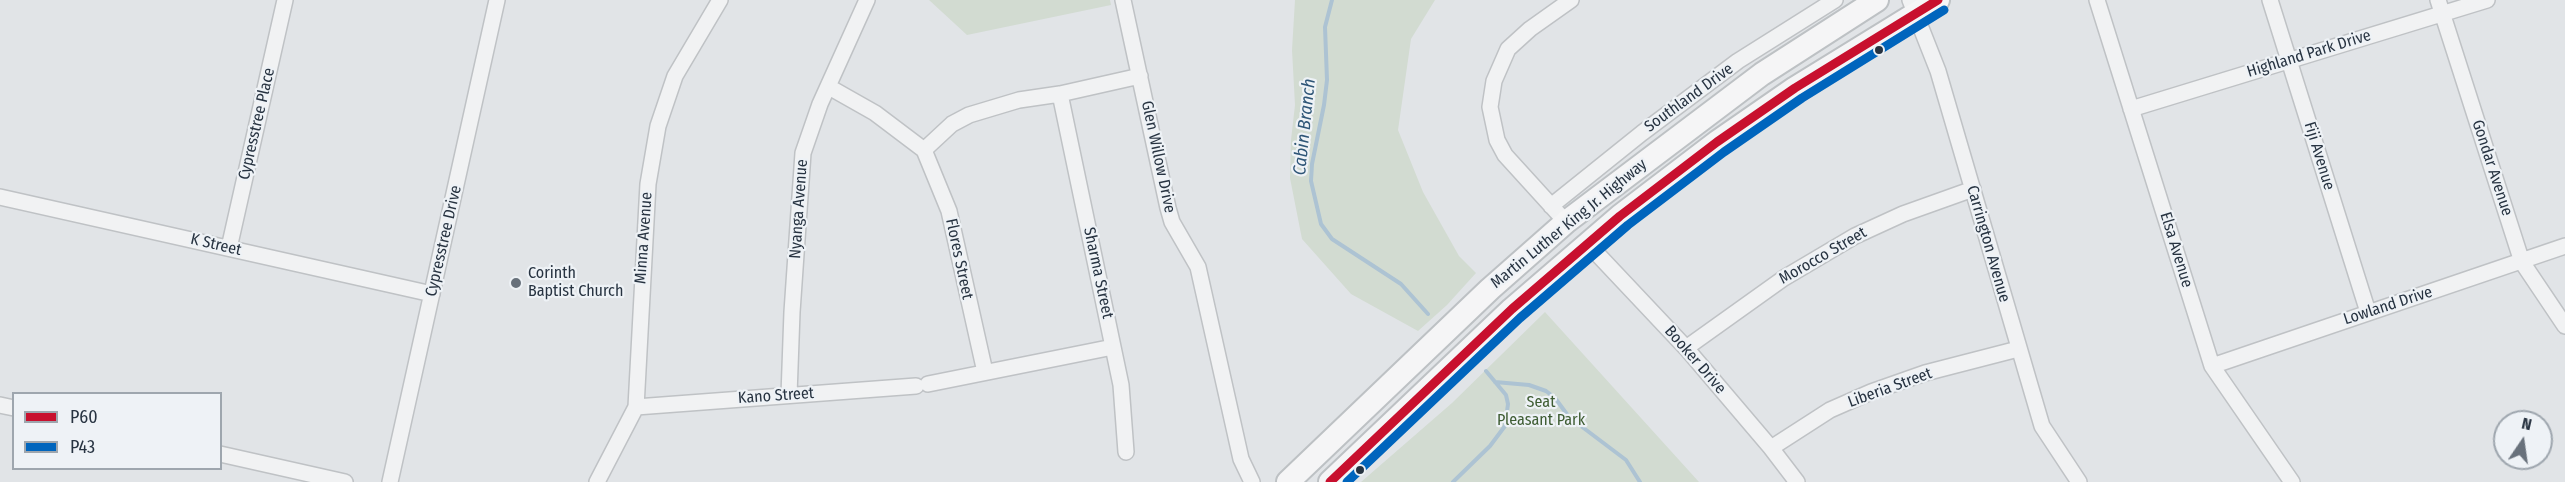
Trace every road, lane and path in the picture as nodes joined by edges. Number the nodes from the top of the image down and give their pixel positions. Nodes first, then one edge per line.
1 (285, 0) edge
2 (497, 0) edge
3 (720, 0) edge
4 (867, 0) edge
5 (1123, 0) edge
6 (1571, 0) edge
7 (1835, 0) edge
8 (1877, 0) edge
9 (1938, 0) edge
10 (2097, 0) edge
11 (2270, 0) edge
12 (2487, 0) edge
13 (1913, 7) edge
14 (2440, 7) edge
15 (2289, 60) junction
16 (1140, 76) junction
17 (829, 87) junction
18 (1060, 94) junction
19 (2131, 108) junction
20 (1690, 127) junction
21 (924, 150) junction
22 (1973, 189) junction
23 (0, 197) edge
24 (1551, 206) junction
25 (1566, 222) junction
26 (1587, 243) junction
27 (2565, 246) edge
28 (230, 248) junction
29 (2522, 262) junction
30 (432, 294) junction
31 (2368, 312) junction
32 (2565, 326) edge
33 (1113, 346) junction
34 (1686, 348) junction
35 (2018, 349) junction
36 (2212, 366) junction
37 (985, 372) junction
38 (1445, 373) junction
39 (789, 395) junction
40 (636, 407) junction
41 (1771, 448) junction
42 (1126, 452) dead end
43 (222, 454) edge
44 (345, 482) edge
45 (390, 482) edge
46 (597, 482) edge
47 (1252, 482) edge
48 (1288, 482) edge
49 (1330, 482) edge
50 (1797, 482) edge
51 (2079, 482) edge
52 (2292, 482) edge

1 - 28 street, Cypresstree Place
2 - 30 street, Cypresstree Drive
3 - 40 street, Minna Avenue
4 - 17 street, Nyanga Avenue
5 - 16 street, Glen Willow Drive
6 - 24 street
7 - 24 street, Southland Drive
8 - 20 main road, Martin Luther King Jr. Highway
9 - 13 main road, Martin Luther King Jr. Highway
10 - 19 street, Elsa Avenue
11 - 15 street, Fiji Avenue
12 - 14 street, Highland Park Drive
13 - 22 street, Carrington Avenue
13 - 26 main road, Martin Luther King Jr. Highway
14 - 15 street, Highland Park Drive
14 - 29 street, Gondar Avenue
15 - 19 street, Highland Park Drive
15 - 31 street, Fiji Avenue
16 - 18 street
16 - 47 street, Glen Willow Drive
17 - 21 street
17 - 39 street, Nyanga Avenue
18 - 21 street
18 - 33 street, Sharma Street
19 - 36 street, Elsa Avenue
20 - 25 main road, Martin Luther King Jr. Highway
20 - 26 main road
21 - 37 street, Flores Street
22 - 34 street, Morocco Street
22 - 35 street, Carrington Avenue
23 - 28 street, K Street
24 - 25 street
25 - 38 main road
25 - 48 main road, Martin Luther King Jr. Highway
26 - 34 street, Booker Drive
26 - 38 main road, Martin Luther King Jr. Highway
27 - 29 street, Lowland Drive
28 - 30 street, K Street
29 - 31 street, Lowland Drive
29 - 32 street, Gondar Avenue
30 - 45 street, Cypresstree Drive
31 - 36 street, Lowland Drive
33 - 37 street, Kano Street
33 - 42 street, Sharma Street
34 - 41 street, Booker Drive
35 - 41 street, Liberia Street
35 - 51 street, Carrington Avenue
36 - 52 street, Elsa Avenue
37 - 39 street, Kano Street
38 - 49 main road, Martin Luther King Jr. Highway
39 - 40 street, Kano Street
40 - 46 street, Minna Avenue
41 - 50 street, Booker Drive
43 - 44 street

